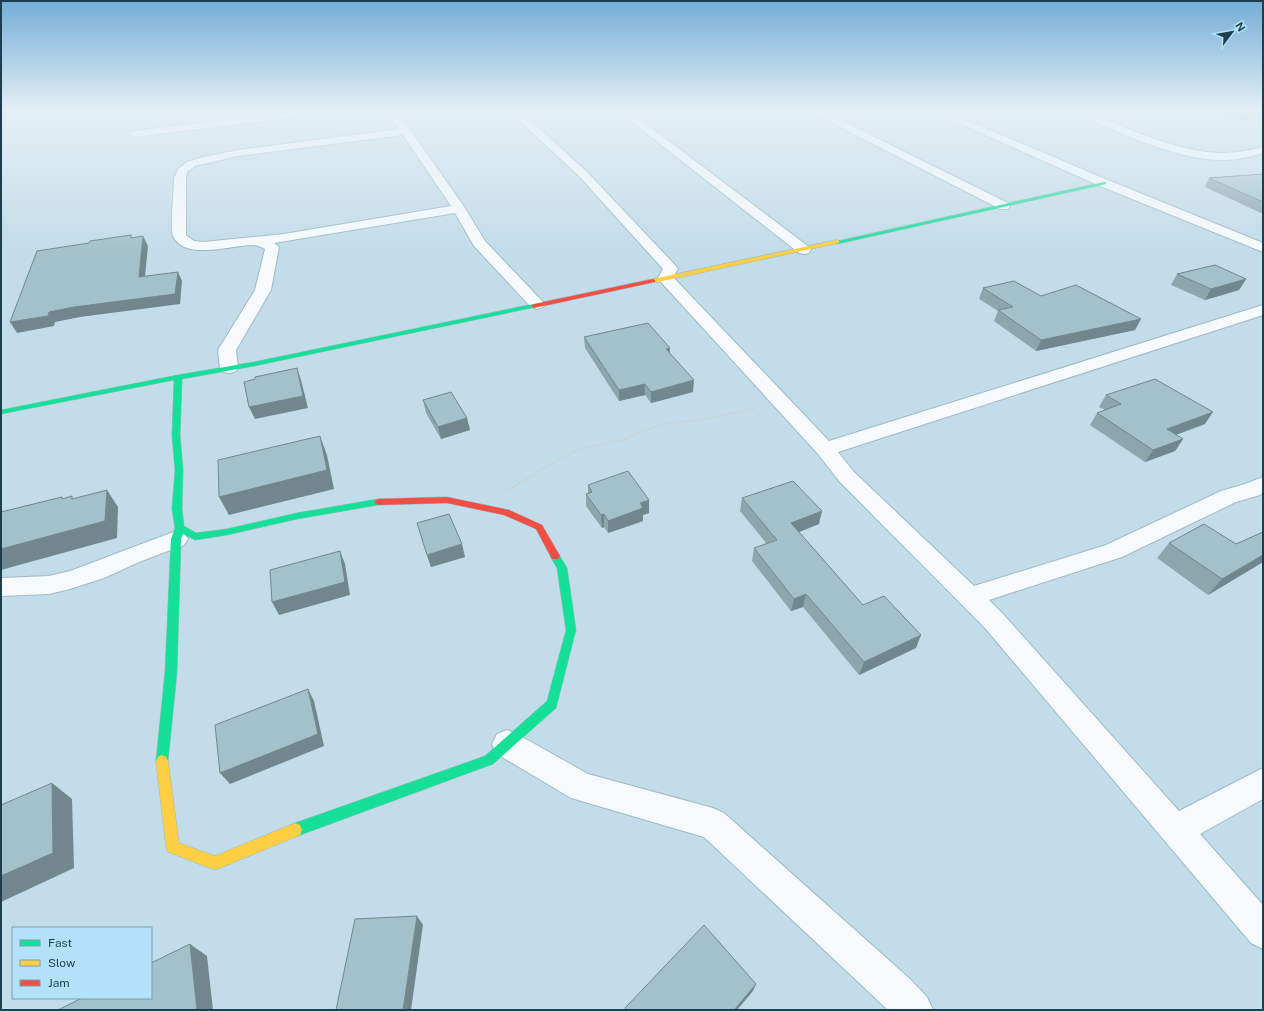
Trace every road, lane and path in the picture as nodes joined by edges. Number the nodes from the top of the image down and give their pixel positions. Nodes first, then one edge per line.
1 (214, 158) edge
2 (424, 158) edge
3 (566, 158) edge
4 (684, 158) edge
5 (908, 158) edge
6 (1046, 158) edge
7 (1104, 183) junction
8 (1004, 206) junction
9 (458, 208) junction
10 (257, 241) junction
11 (1263, 248) edge
12 (804, 250) junction
13 (665, 278) junction
14 (537, 304) junction
15 (1263, 310) edge
16 (229, 368) junction
17 (178, 377) junction
18 (783, 406) junction
19 (1, 412) edge
20 (824, 449) junction
21 (1263, 484) edge
22 (468, 505) junction
23 (178, 533) junction
24 (1, 587) edge
25 (970, 597) junction
26 (507, 744) junction
27 (1263, 784) edge
28 (1176, 830) junction
29 (1263, 931) edge
30 (914, 1010) edge

1 - 10 street
2 - 9 street
3 - 13 street
4 - 12 street
5 - 8 street
6 - 7 street
7 - 8 street
7 - 11 street
8 - 12 street
9 - 10 street
9 - 14 street
10 - 16 street
12 - 13 street
13 - 14 street
13 - 18 street
14 - 16 street
15 - 20 street
16 - 17 street
17 - 19 street
17 - 23 street
18 - 20 street
18 - 22 path
20 - 25 street
21 - 25 street
22 - 23 street
22 - 26 street
23 - 24 street
23 - 26 street
25 - 28 street
26 - 30 street
27 - 28 street
28 - 29 street

